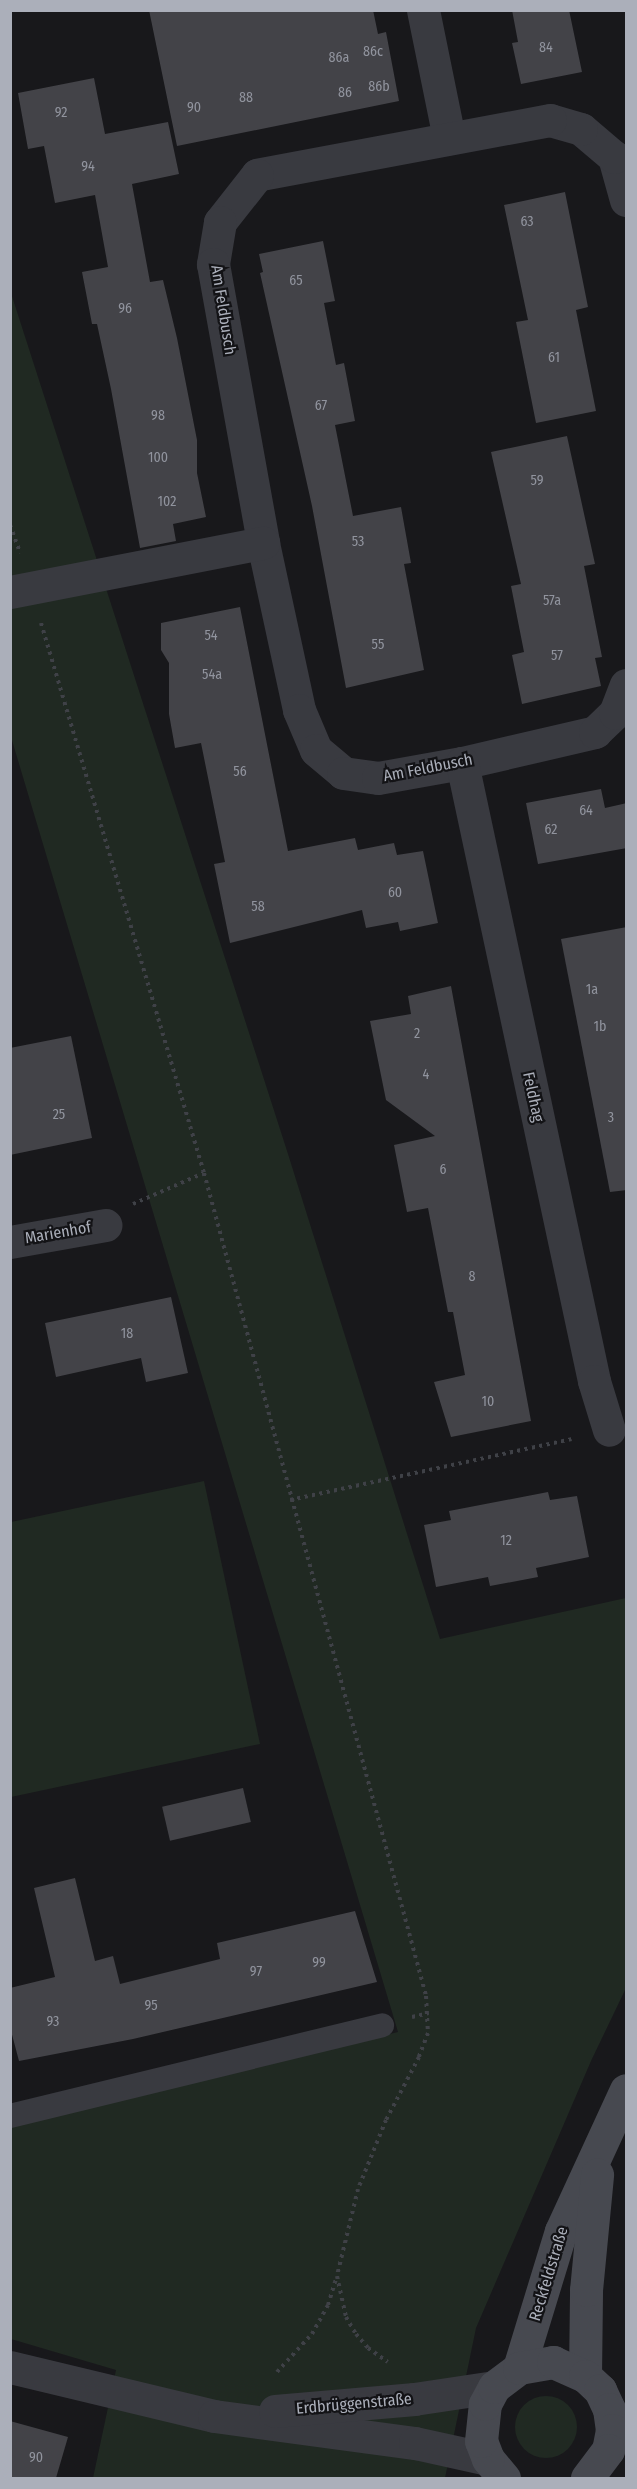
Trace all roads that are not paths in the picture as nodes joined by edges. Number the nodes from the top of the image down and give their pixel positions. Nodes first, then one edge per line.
1 (423, 10) edge
2 (449, 138) junction
3 (627, 200) edge
4 (263, 543) junction
5 (21, 590) edge
6 (627, 686) edge
7 (462, 762) junction
8 (105, 1225) road end
9 (10, 1242) edge
10 (609, 1430) road end
11 (382, 2025) dead end
12 (627, 2090) edge
13 (10, 2116) edge
14 (600, 2150) junction
15 (10, 2367) edge
16 (585, 2376) junction
17 (507, 2378) junction
18 (214, 2416) junction
19 (496, 2469) edge
20 (587, 2478) edge

1 - 2 street
2 - 3 street, Am Feldbusch
2 - 4 street, Am Feldbusch
4 - 5 street
4 - 7 street, Am Feldbusch
6 - 7 street, Am Feldbusch
7 - 10 street, Feldhag
8 - 9 street, Marienhof
11 - 13 lane
12 - 14 street, Reckfeldstraße
14 - 16 street, Reckfeldstraße
14 - 17 street, Reckfeldstraße
15 - 18 street, Erdbrüggenstraße
16 - 17 street
16 - 20 street
17 - 18 street, Erdbrüggenstraße
17 - 19 street, Reckfeldstraße
18 - 19 street, Erdbrüggenstraße

